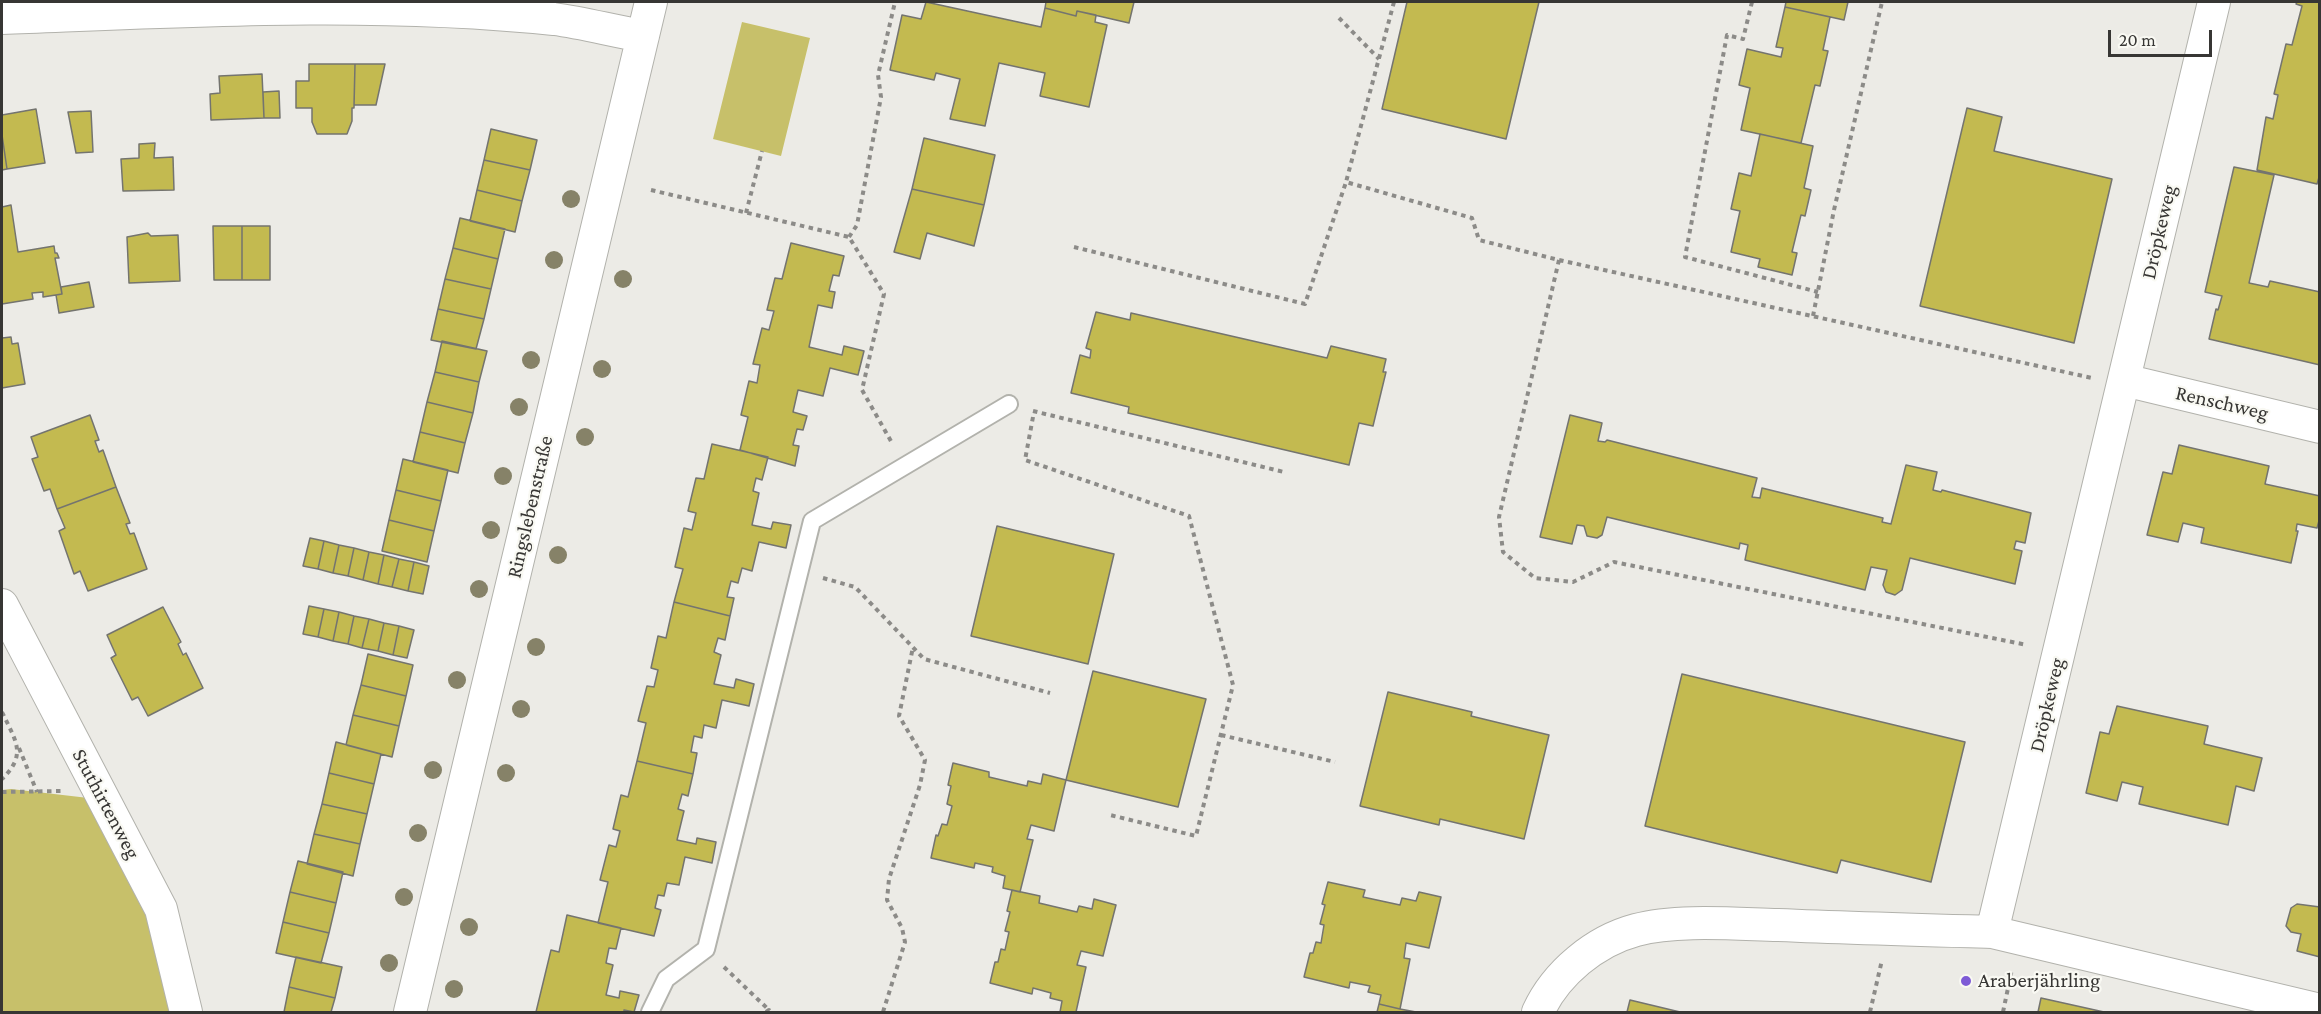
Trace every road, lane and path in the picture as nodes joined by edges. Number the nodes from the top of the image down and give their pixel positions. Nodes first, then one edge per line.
1 (651, 2) edge
2 (895, 2) edge
3 (1394, 2) edge
4 (1752, 2) edge
5 (1882, 2) edge
6 (2214, 2) edge
7 (2, 18) edge
8 (1339, 18) dead end
9 (643, 36) junction
10 (1379, 59) junction
11 (762, 151) dead end
12 (1346, 182) junction
13 (651, 190) dead end
14 (746, 213) junction
15 (849, 237) junction
16 (1074, 246) dead end
17 (1559, 260) junction
18 (1818, 292) junction
19 (1813, 316) junction
20 (2111, 379) junction
21 (1009, 404) joint
22 (1034, 411) junction
23 (2319, 427) edge
24 (904, 465) junction
25 (1284, 472) dead end
26 (800, 572) junction
27 (2, 605) edge
28 (913, 647) junction
29 (2037, 647) dead end
30 (1050, 693) dead end
31 (2, 712) edge
32 (1221, 735) junction
33 (18, 746) junction
34 (1335, 762) dead end
35 (2, 779) edge
36 (95, 782) junction
37 (2, 792) edge
38 (37, 792) junction
39 (1110, 815) dead end
40 (1992, 932) junction
41 (706, 949) junction
42 (1883, 954) dead end
43 (2014, 958) dead end
44 (2319, 1010) edge
45 (186, 1012) edge
46 (410, 1012) edge
47 (650, 1012) edge
48 (769, 1012) edge
49 (883, 1012) edge
50 (1538, 1012) edge
51 (1870, 1012) edge
52 (2003, 1012) edge

1 - 9 street, Ringslebenstraße
2 - 15 path
3 - 10 path
4 - 18 path
5 - 18 path
6 - 20 street, Dröpkeweg
7 - 9 street
8 - 10 path
9 - 46 street, Ringslebenstraße
10 - 12 path
11 - 14 path
12 - 16 path
12 - 17 path
13 - 14 path
14 - 15 path
15 - 24 path
17 - 19 path
17 - 29 path
18 - 19 path
19 - 20 path
20 - 23 street, Renschweg
20 - 40 street, Dröpkeweg
21 - 22 path
21 - 24 lane
22 - 25 path
22 - 32 path
24 - 26 lane
26 - 28 path
26 - 41 lane
27 - 36 street, Stuthirtenweg
28 - 30 path
28 - 49 path
31 - 33 path
32 - 34 path
32 - 39 path
33 - 35 path
33 - 38 path
36 - 38 path
36 - 45 street, Stuthirtenweg
37 - 38 path
40 - 44 street
40 - 50 street
41 - 47 lane
41 - 48 path
42 - 51 path
43 - 52 path

